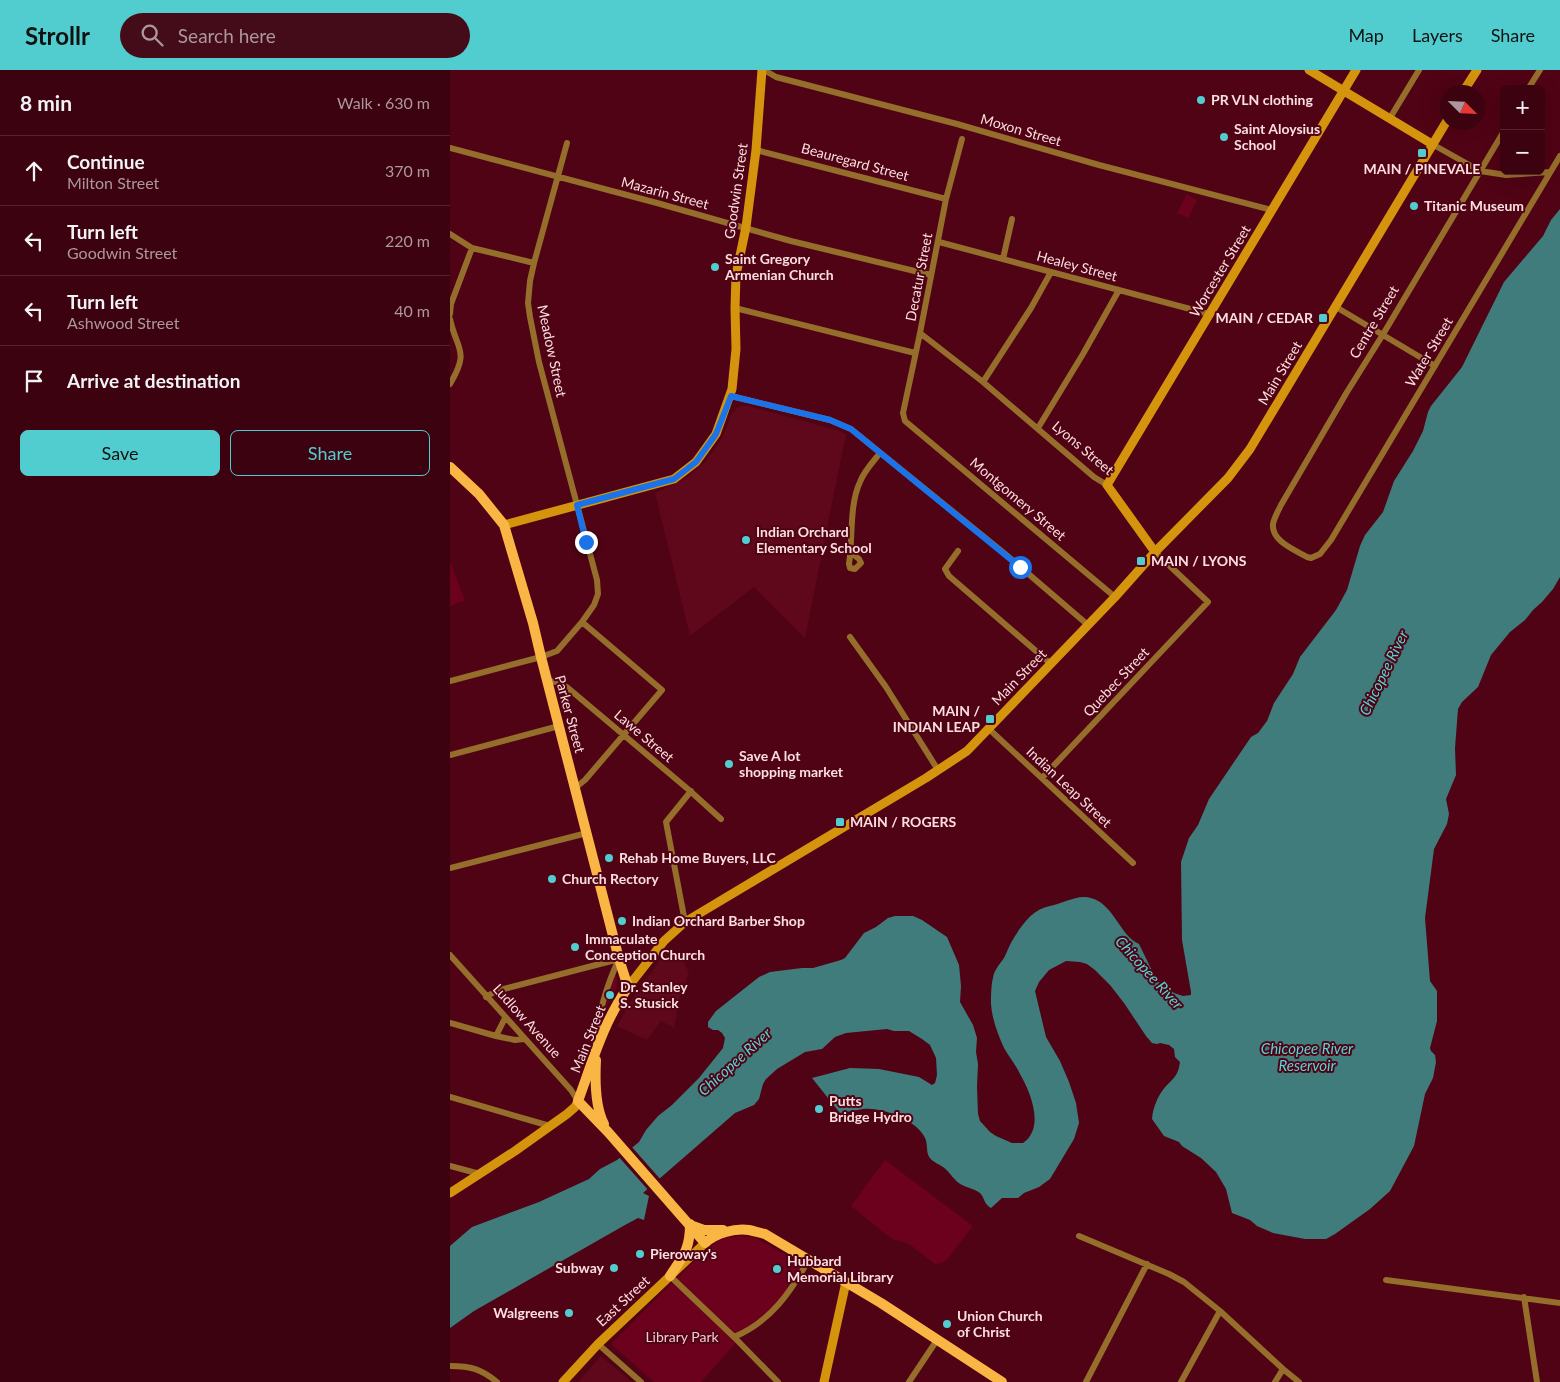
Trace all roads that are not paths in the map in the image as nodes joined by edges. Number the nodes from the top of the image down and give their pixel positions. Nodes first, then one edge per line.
1 (763, 70) edge
2 (1309, 70) edge
3 (1356, 70) edge
4 (1419, 70) edge
5 (1477, 70) edge
6 (1540, 70) edge
7 (1467, 85) edge
8 (1531, 85) edge
9 (1344, 91) junction
10 (1390, 118) junction
11 (1441, 130) edge
12 (1500, 137) edge
13 (962, 138) dead end
14 (567, 143) dead end
15 (1432, 144) junction
16 (450, 148) edge
17 (756, 150) junction
18 (1560, 156) edge
19 (1480, 171) junction
20 (1550, 172) junction
21 (558, 178) junction
22 (946, 199) junction
23 (1272, 210) junction
24 (1012, 219) dead end
25 (746, 227) junction
26 (450, 234) edge
27 (939, 242) junction
28 (472, 248) junction
29 (1003, 259) junction
30 (534, 263) junction
31 (1051, 272) junction
32 (931, 275) junction
33 (1119, 290) junction
34 (1336, 307) junction
35 (734, 308) junction
36 (450, 314) edge
37 (1209, 314) junction
38 (450, 319) edge
39 (920, 333) junction
40 (1382, 336) junction
41 (915, 353) junction
42 (1435, 366) junction
43 (983, 382) junction
44 (450, 384) edge
45 (731, 396) junction
46 (905, 421) joint
47 (1038, 428) junction
48 (880, 453) junction
49 (450, 467) edge
50 (1107, 486) junction
51 (577, 505) junction
52 (504, 524) junction
53 (958, 551) dead end
54 (850, 552) dead end
55 (1155, 552) junction
56 (1316, 557) joint
57 (1115, 597) junction
58 (1208, 602) joint
59 (582, 622) junction
60 (1088, 625) junction
61 (850, 637) dead end
62 (541, 657) junction
63 (1051, 664) junction
64 (450, 681) edge
65 (547, 681) junction
66 (559, 726) junction
67 (989, 729) junction
68 (624, 735) junction
69 (450, 755) edge
70 (938, 770) junction
71 (1042, 778) junction
72 (575, 788) junction
73 (691, 791) junction
74 (721, 819) dead end
75 (587, 833) junction
76 (1133, 863) dead end
77 (450, 868) edge
78 (686, 922) junction
79 (450, 955) edge
80 (619, 959) junction
81 (628, 987) junction
82 (486, 997) junction
83 (505, 1018) junction
84 (450, 1023) edge
85 (496, 1036) junction
86 (524, 1039) junction
87 (596, 1048) junction
88 (450, 1097) edge
89 (578, 1101) junction
90 (550, 1126) junction
91 (608, 1132) junction
92 (450, 1166) edge
93 (480, 1174) junction
94 (450, 1193) edge
95 (690, 1224) junction
96 (736, 1230) junction
97 (1079, 1236) dead end
98 (704, 1242) junction
99 (809, 1259) junction
100 (1147, 1264) junction
101 (670, 1276) junction
102 (1386, 1280) dead end
103 (846, 1282) junction
104 (1524, 1297) junction
105 (1560, 1303) edge
106 (1220, 1311) junction
107 (734, 1336) junction
108 (937, 1340) junction
109 (598, 1344) junction
110 (450, 1366) edge
111 (1282, 1369) junction
112 (497, 1382) edge
113 (563, 1382) edge
114 (642, 1382) edge
115 (778, 1382) edge
116 (824, 1382) edge
117 (909, 1382) edge
118 (1002, 1382) edge
119 (1086, 1382) edge
120 (1181, 1382) edge
121 (1275, 1382) edge
122 (1299, 1382) edge
123 (1537, 1382) edge

1 - 17 main road, Goodwin Street
1 - 23 street, Moxon Street
2 - 9 main road
3 - 9 main road, Worcester Street
4 - 10 street
5 - 7 main road
6 - 8 street
9 - 10 main road
9 - 23 main road, Worcester Street
10 - 15 main road
11 - 15 main road, Main Street
12 - 19 street, Centre Street
13 - 22 street, Decatur Street
14 - 21 street, Meadow Street
15 - 19 street
15 - 34 main road, Main Street
16 - 21 street, Mazarin Street
17 - 22 street, Beauregard Street
17 - 25 main road, Goodwin Street
18 - 20 street, Water Street
19 - 20 street
19 - 40 street, Centre Street
20 - 42 street, Water Street
21 - 25 street, Mazarin Street
21 - 30 street, Meadow Street
22 - 27 street, Decatur Street
23 - 37 main road, Worcester Street
24 - 29 street
25 - 32 street, Mazarin Street
25 - 35 main road, Goodwin Street
26 - 28 street
27 - 29 street, Healey Street
27 - 32 street, Decatur Street
28 - 30 street
28 - 36 street
29 - 31 street, Healey Street
30 - 51 street, Meadow Street
31 - 33 street, Healey Street
31 - 43 street
32 - 39 street, Decatur Street
33 - 37 street, Healey Street
33 - 47 street
34 - 40 street
34 - 55 main road, Main Street
35 - 41 street
35 - 45 main road, Goodwin Street
37 - 50 main road, Worcester Street
38 - 44 street
39 - 41 street, Decatur Street
39 - 43 street, Lyons Street
40 - 42 street
40 - 56 street, Centre Street
41 - 46 street, Decatur Street
42 - 56 street, Water Street
43 - 47 street, Lyons Street
45 - 48 street
45 - 51 main road, Goodwin Street
46 - 57 street, Montgomery Street
47 - 50 street, Lyons Street
48 - 54 street
48 - 60 street
49 - 52 main road, Parker Street
50 - 55 main road, Lyons Street
51 - 52 main road, Goodwin Street
51 - 59 street, Meadow Street
52 - 62 main road, Parker Street
53 - 63 street
55 - 57 main road, Main Street
55 - 58 street, Lyons Street
57 - 60 main road, Main Street
58 - 71 street, Quebec Street
59 - 62 street, Meadow Street
59 - 68 street
60 - 63 main road, Main Street
61 - 70 street
62 - 64 street, Meadow Street
62 - 65 main road, Parker Street
63 - 67 main road, Main Street
65 - 66 main road, Parker Street
65 - 68 street, Lawe Street
66 - 69 street
66 - 72 main road, Parker Street
67 - 70 main road, Main Street
67 - 71 street, Indian Leap Street
68 - 72 street
68 - 73 street, Lawe Street
70 - 78 main road, Main Street
71 - 76 street, Indian Leap Street
72 - 75 main road, Parker Street
73 - 74 street, Lawe Street
73 - 78 street
75 - 77 street
75 - 80 main road, Parker Street
78 - 81 main road, Main Street
79 - 82 street, Ludlow Avenue
80 - 81 main road, Parker Street
80 - 82 street
80 - 87 street
81 - 87 main road, Main Street
82 - 83 street, Ludlow Avenue
83 - 85 street
83 - 86 street, Ludlow Avenue
84 - 85 street
85 - 86 street
86 - 89 street, Ludlow Avenue
87 - 89 main road, Main Street
87 - 91 main road
88 - 90 street
89 - 90 main road, Main Street
89 - 91 main road, Ludlow Avenue
90 - 93 main road, Main Street
91 - 95 main road, Ludlow Avenue
92 - 93 street
93 - 94 main road, Main Street
95 - 96 main road
95 - 98 main road, Ludlow Avenue
95 - 101 main road
96 - 98 main road
96 - 99 main road
97 - 100 street
98 - 101 main road, East Street
99 - 103 main road
99 - 107 street
100 - 106 street
100 - 119 street
101 - 107 street
101 - 109 main road, East Street
102 - 104 street
103 - 108 main road
103 - 116 main road
104 - 105 street
104 - 123 street
106 - 111 street
106 - 120 street
107 - 115 street
108 - 117 street
108 - 118 main road
109 - 113 main road, East Street
109 - 114 street
110 - 112 street
111 - 121 street
111 - 122 street

